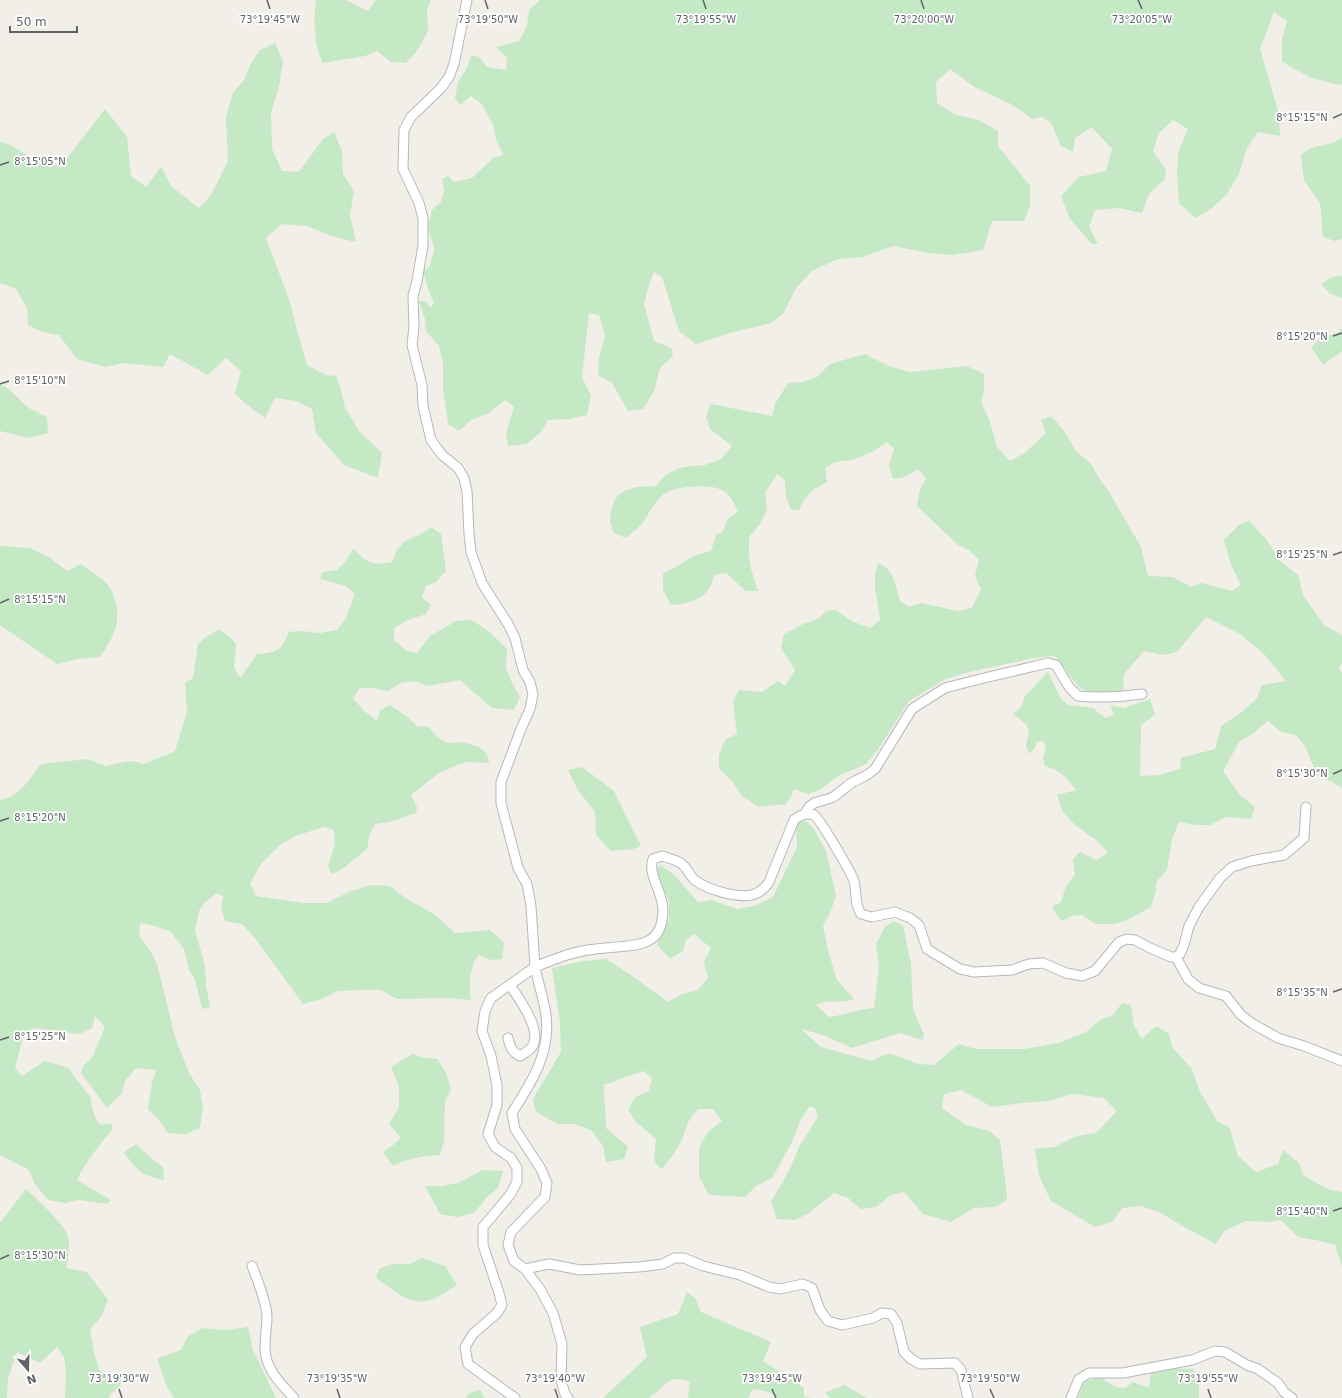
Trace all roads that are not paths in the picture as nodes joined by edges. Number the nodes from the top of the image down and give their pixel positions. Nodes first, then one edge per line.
1 (466, 0) edge
2 (1142, 694) dead end
3 (1306, 807) dead end
4 (805, 814) junction
5 (1176, 957) junction
6 (535, 967) junction
7 (510, 985) junction
8 (508, 1038) dead end
9 (1342, 1061) edge
10 (252, 1266) dead end
11 (525, 1269) junction
12 (294, 1398) edge
13 (515, 1398) edge
14 (568, 1398) edge
15 (968, 1398) edge
16 (1071, 1398) edge
17 (1292, 1398) edge

1 - 6 street
2 - 4 street
3 - 5 street
4 - 5 street
4 - 6 street
5 - 9 street
6 - 7 street
6 - 11 street
7 - 8 street
7 - 13 street
10 - 12 street
11 - 14 street
11 - 15 street
16 - 17 street

